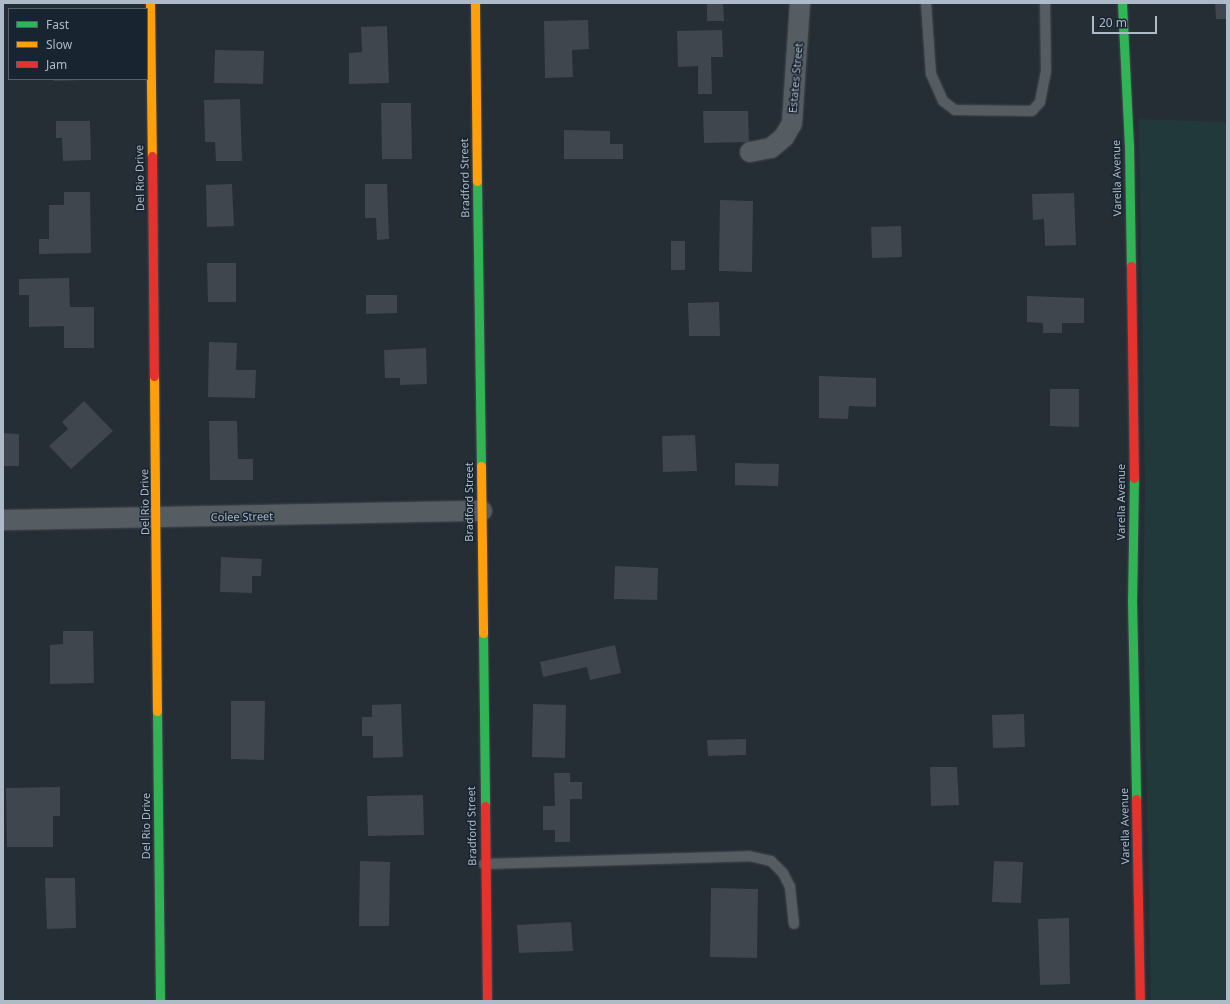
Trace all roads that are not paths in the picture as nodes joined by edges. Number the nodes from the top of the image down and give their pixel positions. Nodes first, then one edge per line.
1 (150, 3) edge
2 (475, 3) edge
3 (800, 3) edge
4 (926, 3) edge
5 (1045, 3) edge
6 (1122, 3) edge
7 (750, 152) dead end
8 (482, 511) junction
9 (157, 519) junction
10 (3, 520) edge
11 (484, 864) junction
12 (794, 924) dead end
13 (160, 1001) edge
14 (487, 1001) edge
15 (1140, 1001) edge

1 - 9 street, Del Rio Drive
2 - 8 street, Bradford Street
3 - 7 street, Estates Street
4 - 5 lane
6 - 15 street, Varella Avenue
8 - 9 street, Colee Street
8 - 11 street, Bradford Street
9 - 10 street, Colee Street
9 - 13 street, Del Rio Drive
11 - 12 lane
11 - 14 street, Bradford Street

